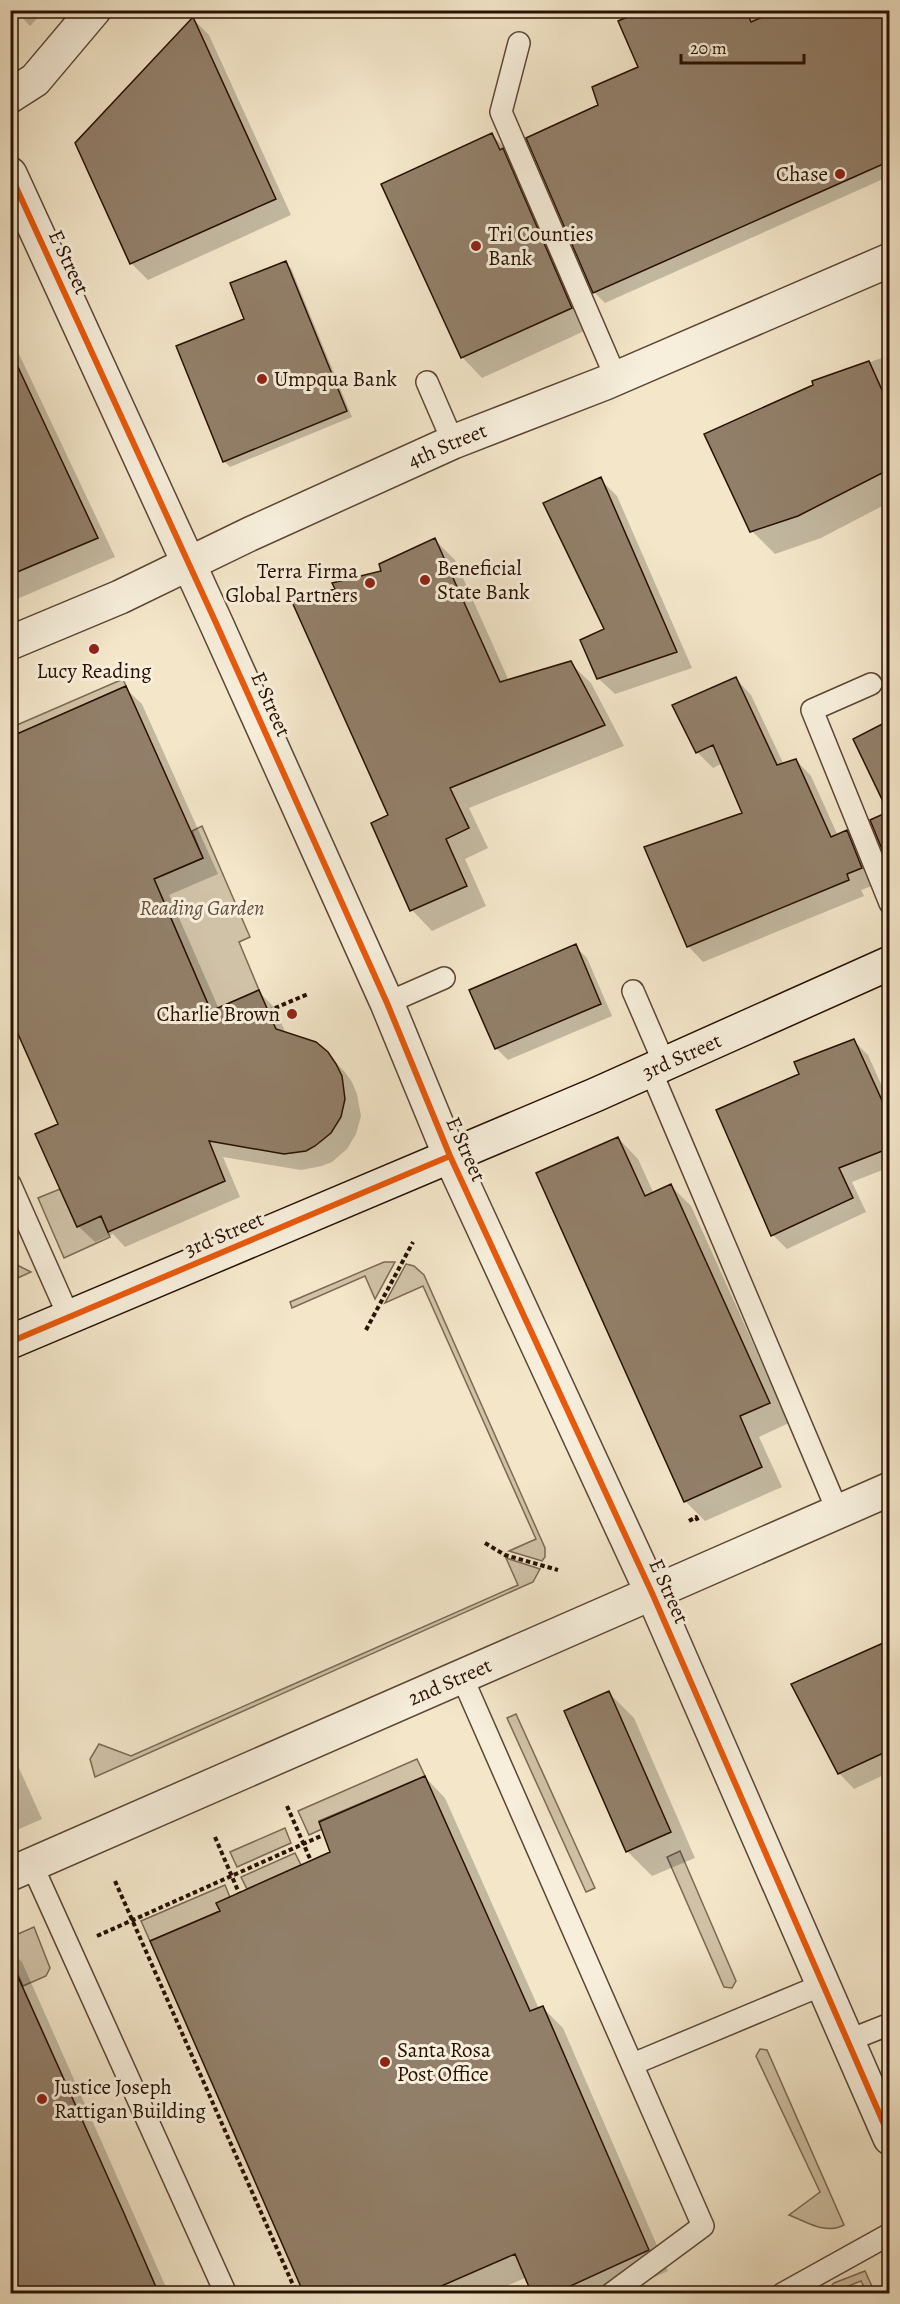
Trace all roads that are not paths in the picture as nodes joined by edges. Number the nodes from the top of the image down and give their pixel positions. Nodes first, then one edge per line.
1 (94, 10) edge
2 (519, 43) dead end
3 (10, 96) edge
4 (10, 174) edge
5 (890, 260) edge
6 (616, 378) junction
7 (427, 381) dead end
8 (453, 442) junction
9 (189, 563) junction
10 (10, 643) edge
11 (871, 684) dead end
12 (890, 903) edge
13 (890, 963) edge
14 (444, 978) dead end
15 (633, 991) dead end
16 (387, 1003) junction
17 (658, 1068) junction
18 (450, 1156) junction
19 (10, 1184) edge
20 (69, 1317) junction
21 (10, 1342) edge
22 (890, 1489) edge
23 (838, 1512) junction
24 (652, 1593) junction
25 (462, 1677) junction
26 (21, 1870) edge
27 (822, 1984) junction
28 (890, 2024) edge
29 (847, 2042) junction
30 (633, 2064) junction
31 (890, 2138) edge
32 (890, 2234) edge
33 (814, 2286) edge
34 (226, 2294) edge
35 (611, 2294) edge
36 (782, 2294) edge

1 - 3 street
2 - 6 lane
4 - 9 street, E Street
5 - 6 street, 4th Street
6 - 8 street, 4th Street
7 - 8 lane
8 - 9 street, 4th Street
9 - 10 street, 4th Street
9 - 16 street, E Street
11 - 12 lane
13 - 17 street, 3rd Street
14 - 16 lane
15 - 17 lane
16 - 18 street, E Street
17 - 18 street, 3rd Street
17 - 23 lane
18 - 20 street, 3rd Street
18 - 24 street, E Street
19 - 20 lane
20 - 21 street, 3rd Street
22 - 23 street, 2nd Street
23 - 24 street, 2nd Street
24 - 25 street, 2nd Street
24 - 27 street, E Street
25 - 26 street, 2nd Street
25 - 30 lane
26 - 34 lane
27 - 29 street, E Street
27 - 30 lane
28 - 29 lane
29 - 31 street, E Street
30 - 35 lane
32 - 33 lane
33 - 36 lane

